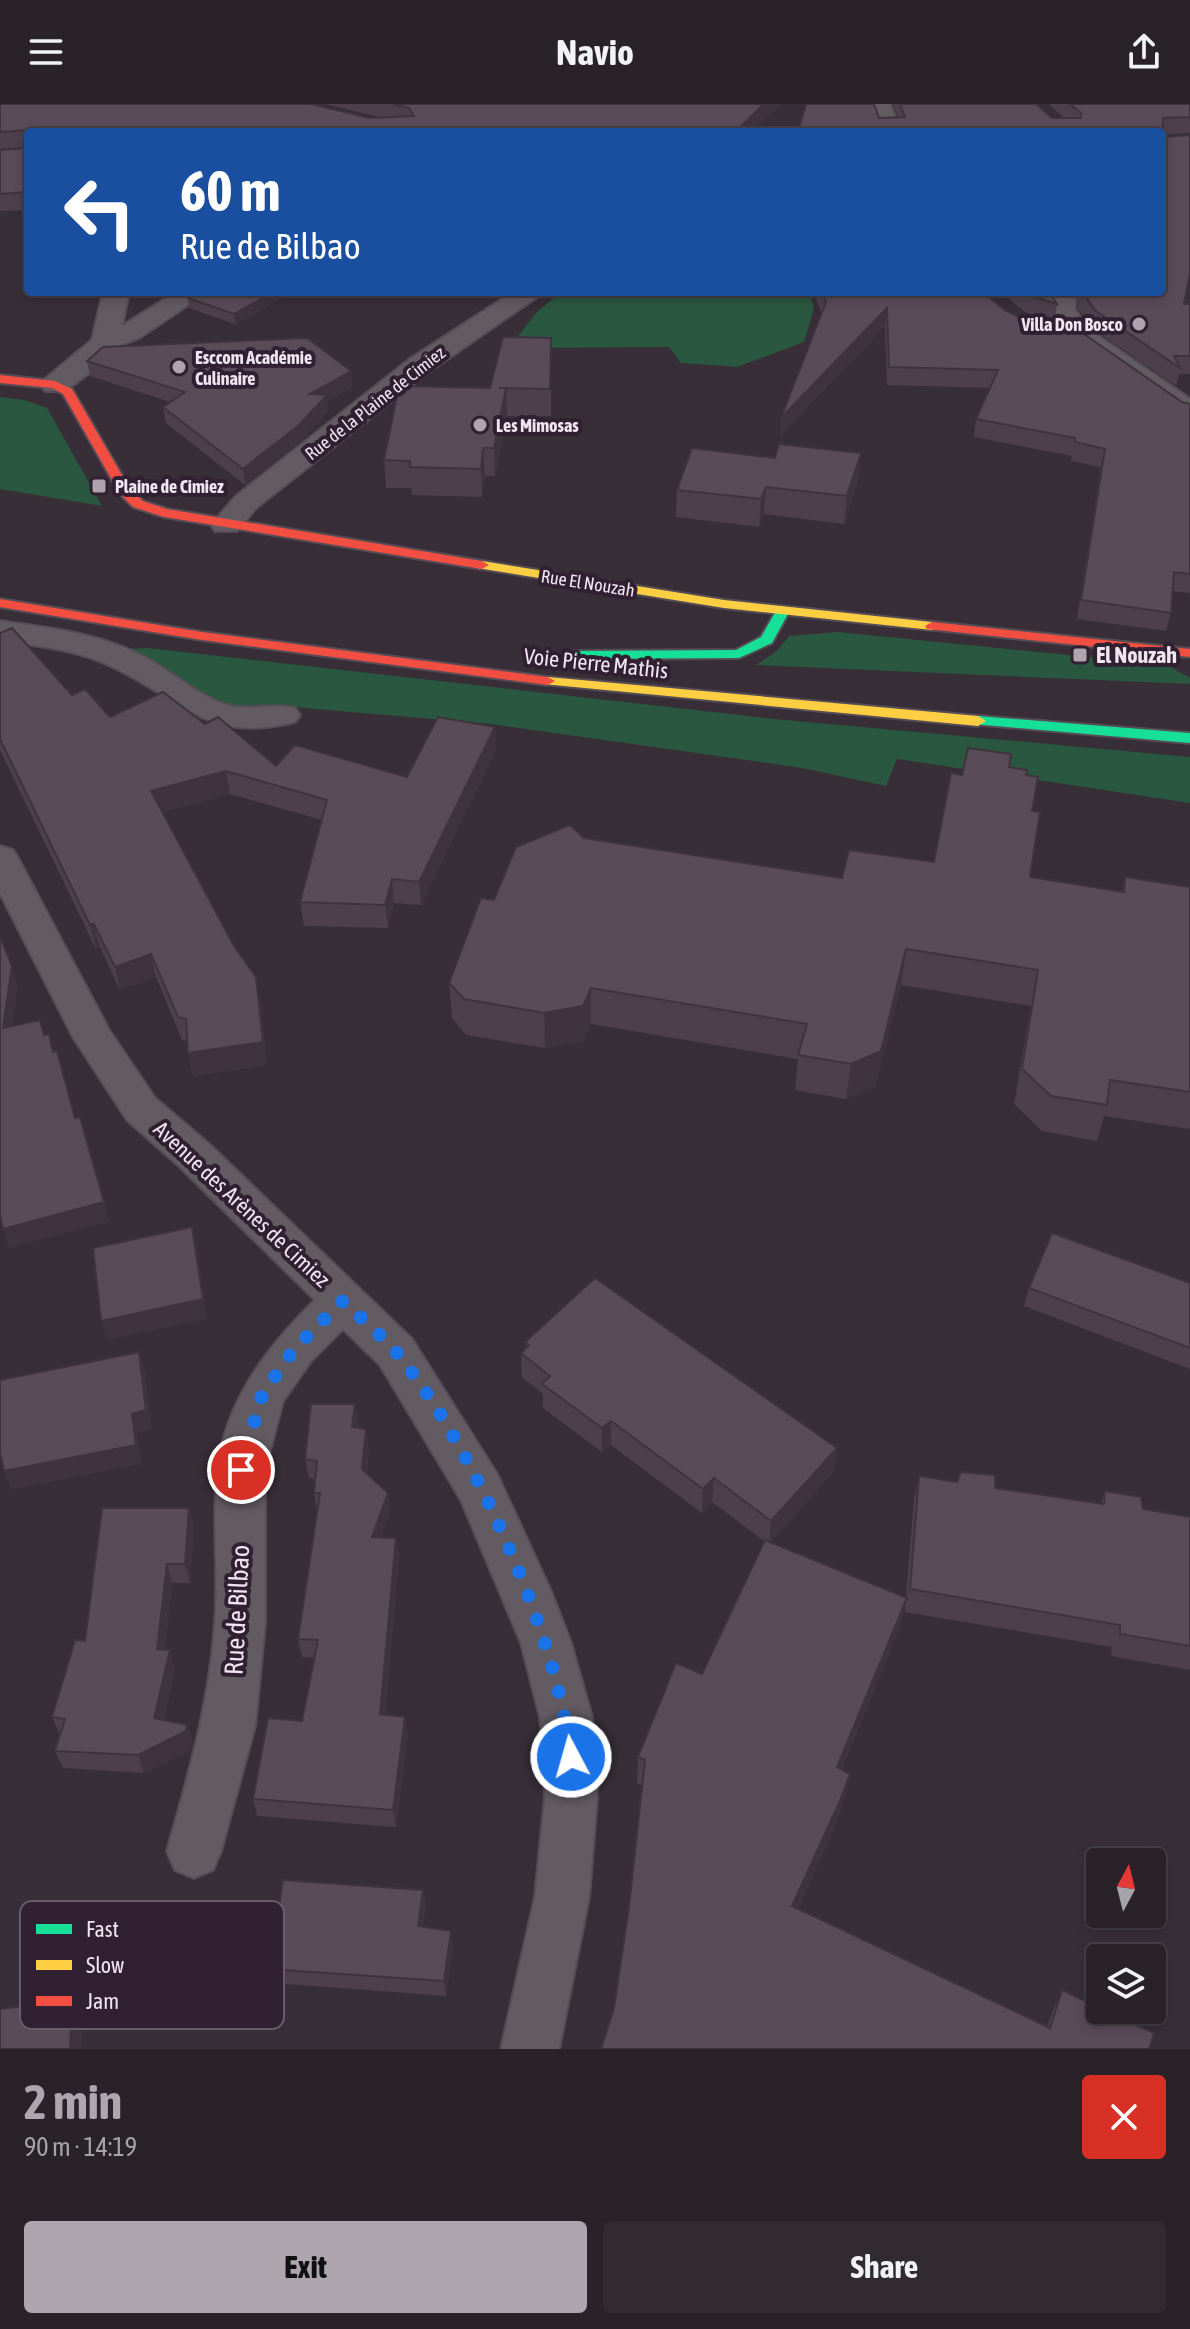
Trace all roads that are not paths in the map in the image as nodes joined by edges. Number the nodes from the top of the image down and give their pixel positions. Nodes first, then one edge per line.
1 (879, 104) edge
2 (888, 128) edge
3 (115, 296) edge
4 (188, 296) edge
5 (525, 296) edge
6 (1063, 296) edge
7 (1047, 334) edge
8 (1082, 337) junction
9 (105, 342) junction
10 (0, 379) edge
11 (55, 385) junction
12 (1190, 412) edge
13 (226, 525) junction
14 (0, 603) edge
15 (782, 612) junction
16 (0, 631) edge
17 (1190, 653) edge
18 (735, 674) dead end
19 (283, 715) dead end
20 (1190, 738) edge
21 (0, 858) edge
22 (343, 1301) junction
23 (194, 1851) dead end
24 (530, 2049) edge

1 - 2 street
3 - 9 street
4 - 9 street
5 - 13 street, Rue de la Plaine de Cimiez
6 - 8 street
7 - 8 street
8 - 12 street
9 - 11 street
10 - 11 main road
11 - 13 main road, Rue El Nouzah
13 - 15 main road, Rue El Nouzah
14 - 20 main road, Voie Pierre Mathis
15 - 17 main road, Rue El Nouzah
15 - 18 main road, Voie Pierre Mathis
16 - 19 street
21 - 22 street, Avenue des Arènes de Cimiez
22 - 23 street, Rue de Bilbao
22 - 24 street, Avenue des Arènes de Cimiez

